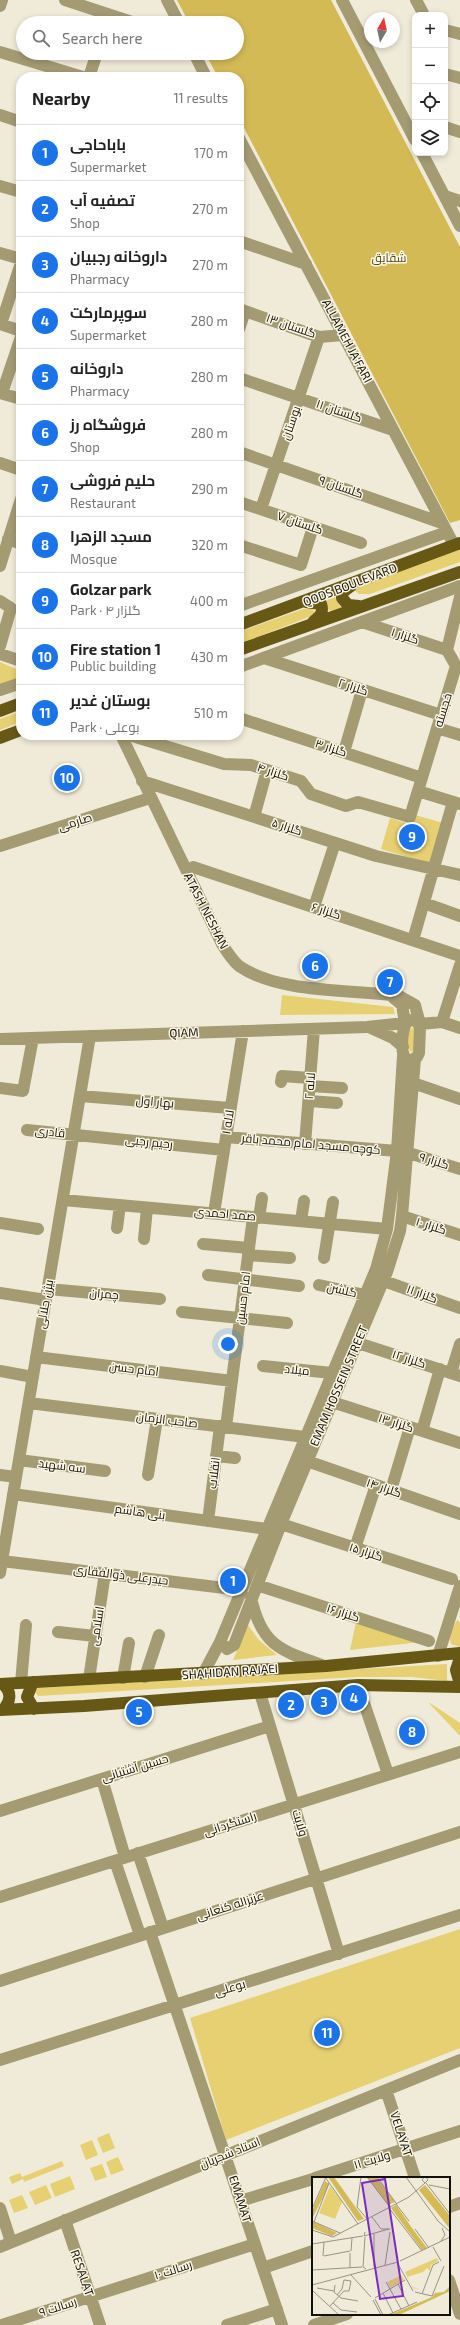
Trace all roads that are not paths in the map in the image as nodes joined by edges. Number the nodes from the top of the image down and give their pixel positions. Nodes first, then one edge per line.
1 (2, 0) edge
2 (66, 0) edge
3 (167, 0) edge
4 (342, 0) edge
5 (416, 0) edge
6 (426, 0) edge
7 (0, 6) edge
8 (423, 12) edge
9 (424, 12) edge
10 (101, 16) edge
11 (175, 16) edge
12 (448, 31) edge
13 (460, 34) edge
14 (0, 52) edge
15 (16, 57) edge
16 (27, 60) edge
17 (95, 60) edge
18 (198, 60) edge
19 (66, 72) edge
20 (91, 72) edge
21 (204, 72) edge
22 (448, 75) edge
23 (460, 78) edge
24 (0, 115) edge
25 (16, 120) edge
26 (448, 128) edge
27 (412, 131) edge
28 (460, 132) edge
29 (244, 147) edge
30 (424, 156) edge
31 (0, 186) edge
32 (16, 191) edge
33 (445, 196) junction
34 (460, 201) edge
35 (460, 226) edge
36 (244, 245) edge
37 (0, 253) edge
38 (16, 258) edge
39 (306, 264) junction
40 (16, 278) edge
41 (244, 311) edge
42 (0, 324) edge
43 (16, 329) edge
44 (343, 335) junction
45 (319, 337) junction
46 (16, 351) edge
47 (244, 380) edge
48 (1, 393) edge
49 (16, 398) edge
50 (300, 398) junction
51 (393, 430) junction
52 (244, 454) edge
53 (0, 463) edge
54 (276, 465) junction
55 (16, 468) edge
56 (244, 504) edge
57 (261, 509) junction
58 (16, 511) edge
59 (313, 527) junction
60 (445, 528) junction
61 (6, 533) edge
62 (16, 540) edge
63 (361, 543) dead end
64 (457, 544) edge
65 (244, 547) edge
66 (0, 566) edge
67 (460, 572) edge
68 (354, 584) junction
69 (460, 586) edge
70 (460, 597) edge
71 (0, 601) edge
72 (304, 602) junction
73 (244, 604) edge
74 (361, 606) junction
75 (16, 610) edge
76 (362, 622) junction
77 (244, 624) edge
78 (311, 624) junction
79 (0, 646) edge
80 (244, 648) edge
81 (447, 650) junction
82 (0, 654) edge
83 (264, 658) junction
84 (16, 659) edge
85 (244, 665) edge
86 (458, 666) edge
87 (16, 685) edge
88 (0, 690) edge
89 (362, 690) junction
90 (16, 706) edge
91 (0, 711) edge
92 (441, 715) junction
93 (244, 720) edge
94 (437, 728) junction
95 (16, 732) edge
96 (460, 735) edge
97 (0, 738) edge
98 (123, 740) edge
99 (145, 740) edge
100 (344, 752) junction
101 (267, 770) junction
102 (422, 778) junction
103 (142, 781) junction
104 (418, 791) junction
105 (150, 798) junction
106 (456, 803) edge
107 (254, 817) junction
108 (410, 817) joint
109 (335, 843) junction
110 (0, 846) edge
111 (193, 867) dead end
112 (434, 869) junction
113 (460, 875) edge
114 (424, 903) junction
115 (314, 907) junction
116 (460, 916) edge
117 (413, 940) junction
118 (460, 956) edge
119 (460, 965) edge
120 (390, 995) junction
121 (442, 1022) junction
122 (405, 1023) junction
123 (420, 1024) junction
124 (368, 1027) junction
125 (460, 1028) edge
126 (314, 1029) junction
127 (242, 1031) junction
128 (90, 1036) junction
129 (33, 1038) junction
130 (0, 1039) edge
131 (407, 1054) junction
132 (281, 1082) dead end
133 (310, 1082) junction
134 (413, 1083) junction
135 (0, 1088) edge
136 (342, 1088) dead end
137 (80, 1096) junction
138 (460, 1099) edge
139 (308, 1101) junction
140 (337, 1103) dead end
141 (230, 1108) junction
142 (27, 1130) dead end
143 (74, 1135) junction
144 (225, 1144) junction
145 (306, 1144) junction
146 (403, 1152) junction
147 (460, 1169) edge
148 (262, 1198) dead end
149 (63, 1200) junction
150 (304, 1201) dead end
151 (333, 1202) dead end
152 (120, 1205) junction
153 (147, 1208) junction
154 (214, 1213) junction
155 (402, 1216) junction
156 (256, 1217) junction
157 (301, 1221) junction
158 (0, 1223) edge
159 (329, 1224) junction
160 (117, 1228) dead end
161 (38, 1229) dead end
162 (388, 1229) junction
163 (460, 1235) edge
164 (144, 1239) dead end
165 (202, 1244) dead end
166 (249, 1252) junction
167 (290, 1258) dead end
168 (324, 1258) dead end
169 (208, 1275) dead end
170 (245, 1279) junction
171 (384, 1281) junction
172 (320, 1285) dead end
173 (298, 1286) dead end
174 (0, 1293) edge
175 (47, 1294) junction
176 (365, 1295) junction
177 (160, 1299) dead end
178 (460, 1308) edge
179 (182, 1312) dead end
180 (240, 1318) junction
181 (287, 1323) dead end
182 (358, 1343) junction
183 (460, 1344) edge
184 (36, 1357) junction
185 (263, 1366) dead end
186 (0, 1371) edge
187 (332, 1373) junction
188 (451, 1373) edge
189 (33, 1377) junction
190 (232, 1381) junction
191 (332, 1402) junction
192 (28, 1403) junction
193 (157, 1419) junction
194 (223, 1426) junction
195 (410, 1427) junction
196 (422, 1431) junction
197 (305, 1436) junction
198 (460, 1444) edge
199 (216, 1456) junction
200 (235, 1458) dead end
201 (19, 1460) junction
202 (307, 1461) junction
203 (105, 1471) dead end
204 (0, 1475) edge
205 (148, 1475) dead end
206 (16, 1477) junction
207 (376, 1485) junction
208 (391, 1490) junction
209 (13, 1494) junction
210 (5, 1507) edge
211 (460, 1514) edge
212 (208, 1521) junction
213 (281, 1524) junction
214 (267, 1529) junction
215 (355, 1548) junction
216 (1, 1567) edge
217 (105, 1573) junction
218 (456, 1582) edge
219 (256, 1585) junction
220 (241, 1590) junction
221 (251, 1597) junction
222 (26, 1625) dead end
223 (58, 1632) dead end
224 (159, 1635) dead end
225 (95, 1636) junction
226 (429, 1641) dead end
227 (220, 1642) junction
228 (129, 1643) dead end
229 (460, 1653) edge
230 (438, 1656) junction
231 (460, 1658) edge
232 (326, 1666) junction
233 (203, 1674) junction
234 (145, 1677) junction
235 (123, 1678) junction
236 (89, 1679) junction
237 (27, 1682) junction
238 (1, 1684) edge
239 (460, 1686) edge
240 (260, 1693) junction
241 (364, 1703) dead end
242 (34, 1709) junction
243 (1, 1710) edge
244 (270, 1726) junction
245 (460, 1752) edge
246 (388, 1774) junction
247 (102, 1779) junction
248 (294, 1804) junction
249 (0, 1811) edge
250 (460, 1832) edge
251 (138, 1853) junction
252 (120, 1859) junction
253 (316, 1878) junction
254 (0, 1897) edge
255 (460, 1915) edge
256 (163, 1928) junction
257 (145, 1934) junction
258 (339, 1954) junction
259 (0, 1981) edge
260 (175, 2005) junction
261 (0, 2060) edge
262 (460, 2060) edge
263 (386, 2090) junction
264 (460, 2131) edge
265 (406, 2150) junction
266 (225, 2155) junction
267 (317, 2177) edge
268 (415, 2177) edge
269 (312, 2179) edge
270 (240, 2201) junction
271 (460, 2203) edge
272 (450, 2206) edge
273 (0, 2208) edge
274 (65, 2220) junction
275 (5, 2244) edge
276 (255, 2244) junction
277 (312, 2251) edge
278 (263, 2268) junction
279 (460, 2276) edge
280 (450, 2280) edge
281 (450, 2283) edge
282 (90, 2296) junction
283 (277, 2310) junction
284 (460, 2314) edge
285 (344, 2315) edge
286 (2, 2325) edge
287 (100, 2325) edge
288 (227, 2325) edge
289 (282, 2325) edge
290 (314, 2325) edge

1 - 7 street
2 - 10 street
3 - 11 street
4 - 27 street
5 - 8 street
6 - 9 street
12 - 13 street
14 - 15 street
16 - 19 street
17 - 20 street
18 - 21 street
22 - 23 street
24 - 25 street
26 - 28 street
29 - 39 street, ALLAMEH JA'FARI
30 - 33 street
31 - 32 street
33 - 34 street
33 - 35 street
36 - 39 street
37 - 38 street
39 - 44 street, ALLAMEH JA'FARI
40 - 42 street
41 - 45 street, گلستان ۱۳
42 - 43 street
44 - 45 street, گلستان ۱۳
44 - 51 street, ALLAMEH JA'FARI
45 - 50 street, بوستان
46 - 48 street
47 - 50 street, گلستان ۱۱
48 - 49 street
50 - 51 street, گلستان ۱۱
50 - 54 street, بوستان
51 - 60 street, ALLAMEH JA'FARI
52 - 54 street, گلستان ۹
53 - 55 street
54 - 57 street, بوستان
54 - 60 street, گلستان ۹
56 - 57 street, گلستان ۷
57 - 59 street, گلستان ۷
58 - 61 street
59 - 63 street, گلستان ۷
59 - 65 street
60 - 64 street, ALLAMEH JA'FARI
60 - 73 street
61 - 62 street
61 - 66 street
64 - 68 main road, QODS BOULEVARD
67 - 74 main road, QODS BOULEVARD
68 - 72 main road, QODS BOULEVARD
68 - 74 main road
69 - 76 street
70 - 81 street
71 - 75 street
72 - 77 main road, QODS BOULEVARD
72 - 78 main road
74 - 78 main road, QODS BOULEVARD
75 - 79 street
76 - 81 street, گلزار ۱
76 - 83 street
78 - 80 main road, QODS BOULEVARD
81 - 86 street, خجسته
82 - 84 street
83 - 85 street
83 - 89 street, گلزار ۲
86 - 92 street, خجسته
87 - 88 street
89 - 92 street, گلزار ۲
89 - 100 street
90 - 91 main road
92 - 94 street, خجسته
93 - 100 street, گلزار ۳
94 - 96 street
94 - 102 street, خجسته
95 - 97 main road
98 - 103 street, ATASH NESHAN
99 - 101 street, گلزار ۴
100 - 102 street, گلزار ۳
101 - 107 street
101 - 108 street, گلزار ۴
102 - 104 street, خجسته
103 - 105 street, ATASH NESHAN
103 - 107 street, گلزار ۵
104 - 106 street
104 - 108 street, خجسته
105 - 110 street, صارمی
105 - 120 street, ATASH NESHAN
106 - 112 street
107 - 109 street, گلزار ۵
109 - 112 street, گلزار ۵
109 - 115 street
111 - 115 street, گلزار ۶
112 - 113 street
112 - 114 street
114 - 116 street
114 - 117 street
115 - 117 street, گلزار ۶
117 - 118 street, گلزار ۶
119 - 121 street
120 - 122 street
120 - 123 street, ATASH NESHAN
121 - 123 street
121 - 125 street
122 - 123 street, QIAM
122 - 124 street, QIAM
122 - 131 street
123 - 131 street
124 - 126 street, QIAM
124 - 131 street, QIAM
126 - 127 street, QIAM
126 - 133 street, لاله ۲
127 - 128 street, QIAM
127 - 141 street, لاله ۱
128 - 129 street, QIAM
128 - 137 street, بیژن جلالی
129 - 130 street, QIAM
129 - 135 street
131 - 134 street, EMAM HOSSEIN STREET
131 - 146 street, EMAM HOSSEIN STREET
132 - 133 street
133 - 136 street
133 - 139 street, لاله ۲
134 - 138 street
134 - 146 street, EMAM HOSSEIN STREET
137 - 141 street, بهار اول
137 - 143 street, بیژن جلالی
139 - 140 street
139 - 145 street, لاله ۲
141 - 144 street, لاله ۱
142 - 143 street, قادری
143 - 144 street, رحیم رجبی
143 - 149 street, بیژن جلالی
144 - 145 street, کوچه مسجد امام محمد باقر
144 - 154 street, لاله ۱
145 - 146 street, کوچه مسجد امام محمد باقر
146 - 147 street, گلزار ۹
146 - 155 street, EMAM HOSSEIN STREET
146 - 162 street, EMAM HOSSEIN STREET
148 - 156 street, امام حسین
149 - 152 street, صمد احمدی
149 - 175 street, بیژن جلالی
150 - 157 street
151 - 159 street
152 - 153 street, صمد احمدی
152 - 160 street
153 - 154 street, صمد احمدی
153 - 164 street
154 - 156 street, صمد احمدی
155 - 163 street, گلزار ۱۰
155 - 171 street, EMAM HOSSEIN STREET
156 - 157 street, صمد احمدی
156 - 166 street, امام حسین
157 - 159 street, صمد احمدی
158 - 161 street
159 - 162 street, صمد احمدی
159 - 168 street
162 - 176 street, EMAM HOSSEIN STREET
165 - 166 street
166 - 167 street
166 - 170 street, امام حسین
169 - 170 street
170 - 173 street
170 - 180 street, امام حسین
171 - 178 street, گلزار ۱۱
171 - 182 street, EMAM HOSSEIN STREET
172 - 176 street, گلشن
174 - 175 street, چمران
175 - 177 street, چمران
175 - 184 street, بیژن جلالی
176 - 187 street, EMAM HOSSEIN STREET
179 - 180 street
180 - 181 street
180 - 190 street, امام حسین
182 - 188 street, گلزار ۱۲
182 - 191 street, EMAM HOSSEIN STREET
183 - 188 street
184 - 189 street, بیژن جلالی
184 - 190 street, امام حسن
185 - 187 street, میلاد
186 - 189 street
187 - 197 street, EMAM HOSSEIN STREET
188 - 196 street
189 - 192 street, بیژن جلالی
190 - 194 street, امام حسین
191 - 195 street, گلزار ۱۳
191 - 202 street, EMAM HOSSEIN STREET
192 - 193 street, صاحب الزمان
192 - 201 street, بیژن جلالی
193 - 194 street, صاحب الزمان
193 - 205 street
194 - 197 street, صاحب الزمان
194 - 199 street, انقلاب
195 - 196 street, گلزار ۱۳
195 - 208 street
196 - 198 street, گلزار ۱۳
197 - 214 street, EMAM HOSSEIN STREET
199 - 200 street
199 - 212 street, انقلاب
201 - 203 street, سه شهید
201 - 206 street, بیژن جلالی
202 - 207 street, گلزار ۱۴
202 - 213 street, EMAM HOSSEIN STREET
204 - 206 street
206 - 209 street, بیژن جلالی
207 - 208 street, گلزار ۱۴
207 - 215 street
208 - 211 street, گلزار ۱۴
209 - 210 street, بیژن جلالی
209 - 212 street, بنی هاشم
210 - 216 street, بیژن جلالی
212 - 214 street, بنی هاشم
213 - 215 street, گلزار ۱۵
213 - 219 street, EMAM HOSSEIN STREET
214 - 220 street, EMAM HOSSEIN STREET
215 - 218 street, گلزار ۱۵
216 - 217 street, حیدرعلی ذوالفقاری
217 - 220 street, حیدرعلی ذوالفقاری
217 - 225 street, اسلامی
218 - 230 street
219 - 221 street, EMAM HOSSEIN STREET
219 - 226 street, گلزار ۱۶
220 - 227 street, EMAM HOSSEIN STREET
221 - 227 street, EMAM HOSSEIN STREET
221 - 232 street
222 - 237 street
223 - 225 street
224 - 234 street
225 - 236 street, اسلامی
227 - 233 street, EMAM HOSSEIN STREET
228 - 235 street
229 - 230 main road, SHAHIDAN RAJAEI
230 - 232 main road, SHAHIDAN RAJAEI
231 - 239 main road
232 - 233 main road, SHAHIDAN RAJAEI
233 - 234 main road, SHAHIDAN RAJAEI
234 - 235 main road, SHAHIDAN RAJAEI
235 - 236 main road, SHAHIDAN RAJAEI
236 - 237 main road, SHAHIDAN RAJAEI
237 - 238 main road, SHAHIDAN RAJAEI
237 - 242 main road
238 - 243 main road
239 - 240 main road
240 - 242 main road
240 - 244 street, ولایت
241 - 246 street
242 - 243 main road
244 - 247 street, حسین آشتیانی
244 - 248 street, ولایت
245 - 246 street, راستگردانی
246 - 248 street, راستگردانی
247 - 249 street, حسین آشتیانی
247 - 252 street, EMAMAT
248 - 251 street, راستگردانی
248 - 253 street, ولایت
250 - 253 street, عزیزاله کنعانی
251 - 252 street, راستگردانی
251 - 256 street
252 - 254 street, راستگردانی
252 - 257 street, EMAMAT
253 - 256 street, عزیزاله کنعانی
253 - 258 street, ولایت
255 - 258 street, بوعلی
256 - 257 street, عزیزاله کنعانی
257 - 259 street, عزیزاله کنعانی
257 - 260 street, EMAMAT
258 - 260 street, بوعلی
260 - 261 street, بوعلی
260 - 266 street, EMAMAT
262 - 263 street, استاد شجریان
263 - 265 street, VELAYAT
263 - 266 street, استاد شجریان
264 - 265 street, ولایت ۱۱
265 - 267 street, ولایت ۱۱
265 - 268 street, VELAYAT
266 - 270 street, EMAMAT
266 - 274 street, استاد شجریان
269 - 270 street, ولایت ۱۱
270 - 276 street, EMAMAT
271 - 272 street
273 - 275 street
274 - 275 street, استاد شجریان
274 - 282 street, RESALAT
276 - 278 street, EMAMAT
276 - 282 street, رسالت ۱۰
277 - 278 street
278 - 283 street, EMAMAT
279 - 280 street
281 - 284 street
282 - 286 street, رسالت ۹
282 - 287 street, RESALAT
283 - 288 street
283 - 289 street, EMAMAT
285 - 290 street

